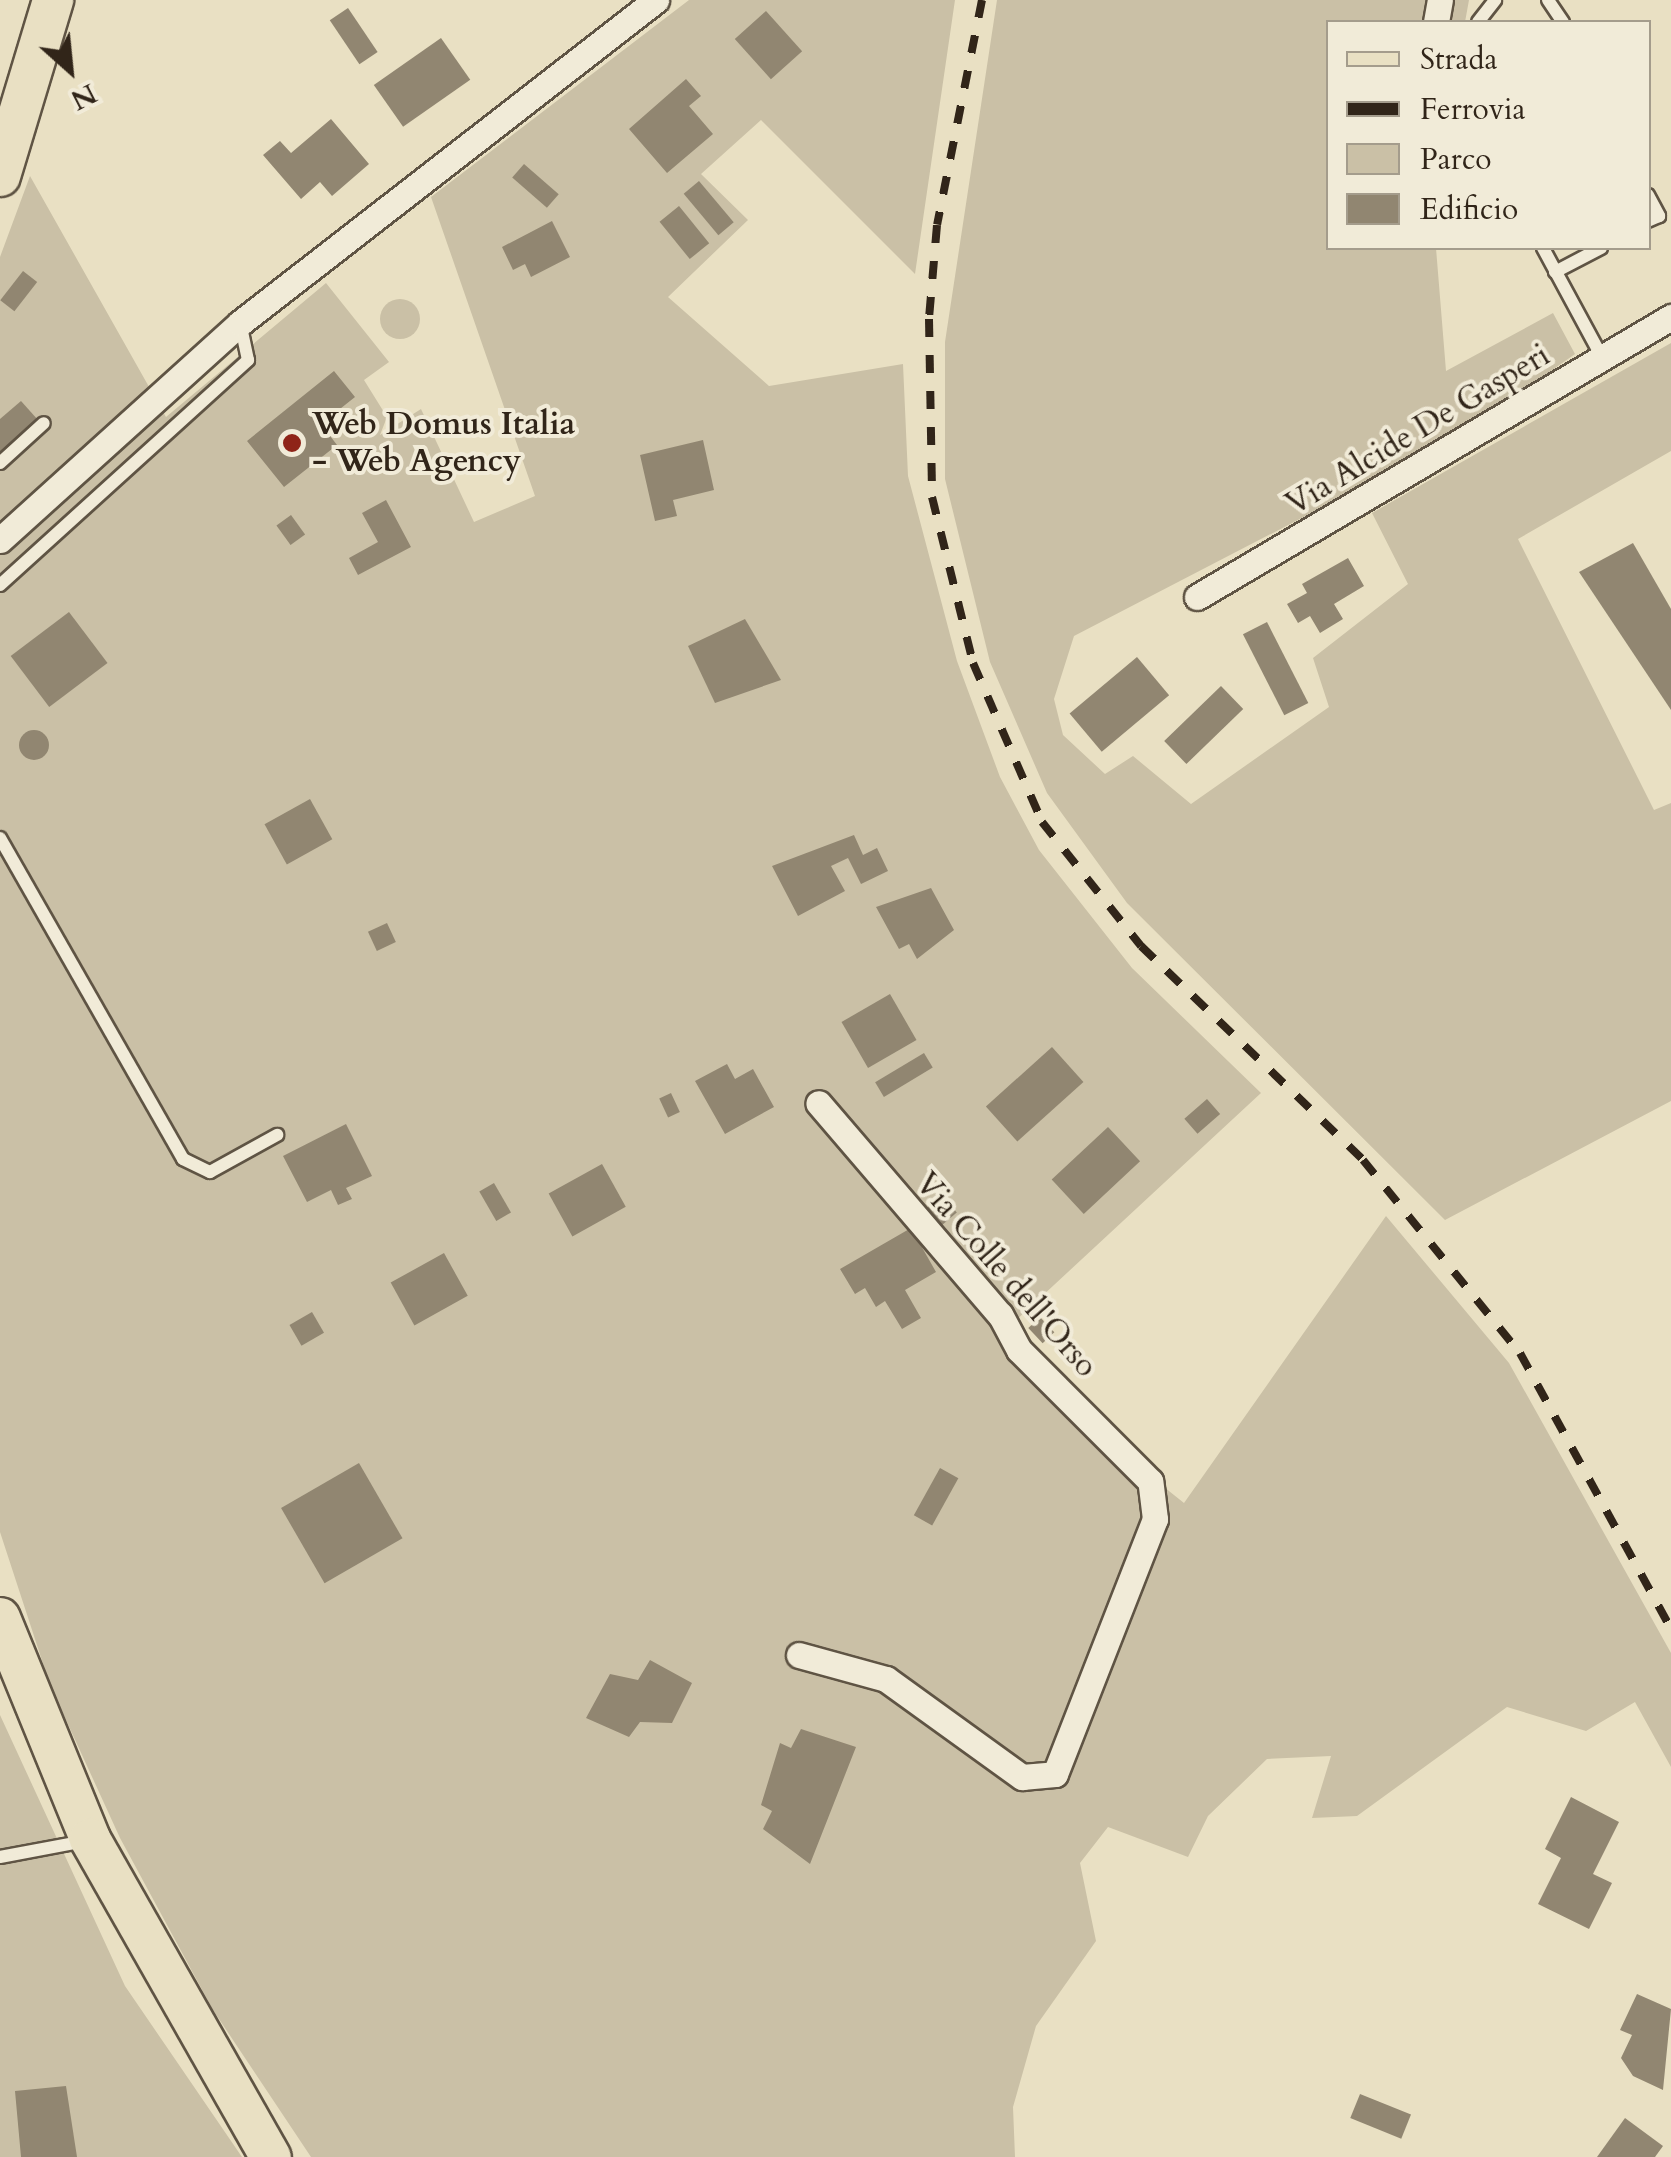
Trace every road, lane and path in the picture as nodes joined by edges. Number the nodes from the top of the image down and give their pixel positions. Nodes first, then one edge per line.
1 (53, 0) edge
2 (656, 0) edge
3 (0, 176) edge
4 (1651, 201) edge
5 (1651, 220) edge
6 (1544, 250) edge
7 (1597, 250) edge
8 (1556, 272) junction
9 (1671, 317) edge
10 (240, 323) junction
11 (1602, 356) junction
12 (44, 424) dead end
13 (0, 462) edge
14 (0, 540) edge
15 (0, 585) edge
16 (1197, 597) dead end
17 (0, 838) edge
18 (818, 1103) dead end
19 (278, 1135) dead end
20 (0, 1618) edge
21 (799, 1655) dead end
22 (90, 1839) junction
23 (0, 1857) edge
24 (271, 2157) edge

1 - 3 main road
2 - 10 street
4 - 5 lane
6 - 8 lane
7 - 8 lane
8 - 11 lane
9 - 11 street, Via Alcide De Gasperi
10 - 14 street
10 - 15 lane
11 - 16 street, Via Alcide De Gasperi
12 - 13 lane
17 - 19 lane
18 - 21 street, Via Colle dell'Orso
20 - 22 main road
22 - 23 lane
22 - 24 main road

